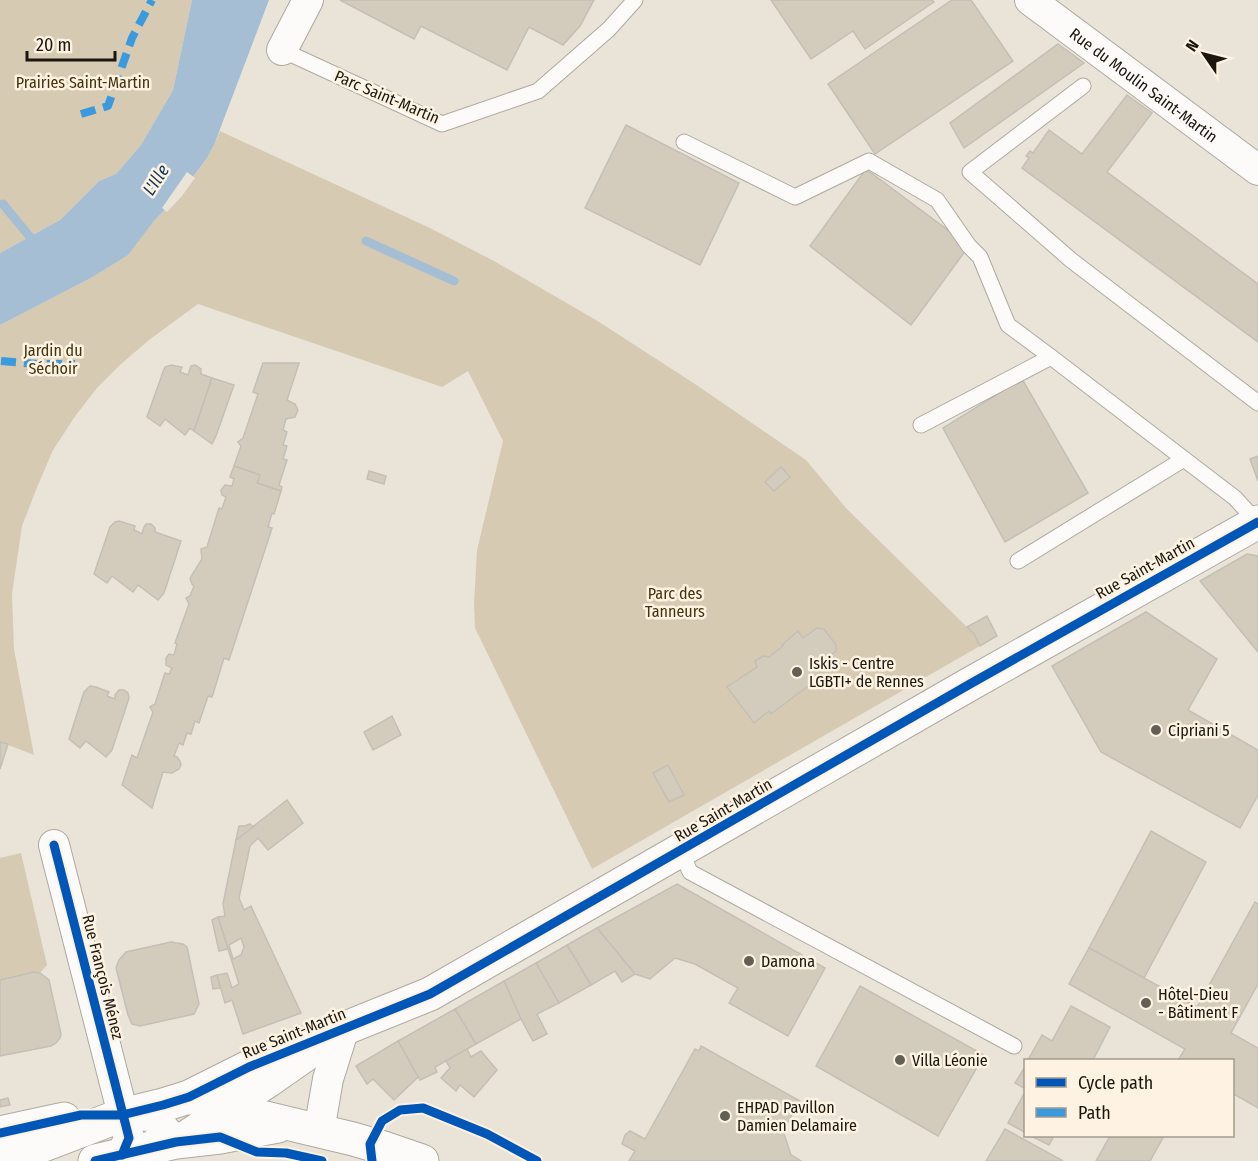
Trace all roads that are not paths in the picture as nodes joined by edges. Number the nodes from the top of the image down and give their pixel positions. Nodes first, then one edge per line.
1 (308, 0) edge
2 (635, 0) edge
3 (1030, 0) edge
4 (282, 50) joint
5 (1083, 86) dead end
6 (684, 142) dead end
7 (1258, 170) edge
8 (1051, 357) junction
9 (1258, 403) edge
10 (921, 425) dead end
11 (1184, 459) junction
12 (1258, 522) edge
13 (1018, 561) dead end
14 (54, 845) dead end
15 (681, 851) junction
16 (344, 1028) junction
17 (1014, 1046) dead end
18 (189, 1096) junction
19 (228, 1109) junction
20 (122, 1115) junction
21 (305, 1127) junction
22 (176, 1142) junction
23 (9, 1144) edge
24 (108, 1158) edge
25 (422, 1161) edge

1 - 4 street
2 - 4 lane, Parc Saint-Martin
3 - 7 street, Rue du Moulin Saint-Martin
5 - 9 lane
6 - 8 lane
8 - 10 lane
8 - 11 lane
11 - 12 lane
11 - 13 lane
12 - 15 main road, Rue Saint-Martin
14 - 20 street, Rue François Ménez
15 - 16 main road, Rue Saint-Martin
15 - 17 lane
16 - 18 main road, Rue Saint-Martin
16 - 19 street, Rue Saint-Martin
16 - 21 street
18 - 19 main road
18 - 20 main road, Rue Saint-Martin
19 - 21 main road
19 - 22 street, Rue Saint-Martin
20 - 22 street
20 - 23 main road, Rue Saint-Martin
20 - 24 street, Rue François Ménez
21 - 22 main road
21 - 25 main road
22 - 24 main road

